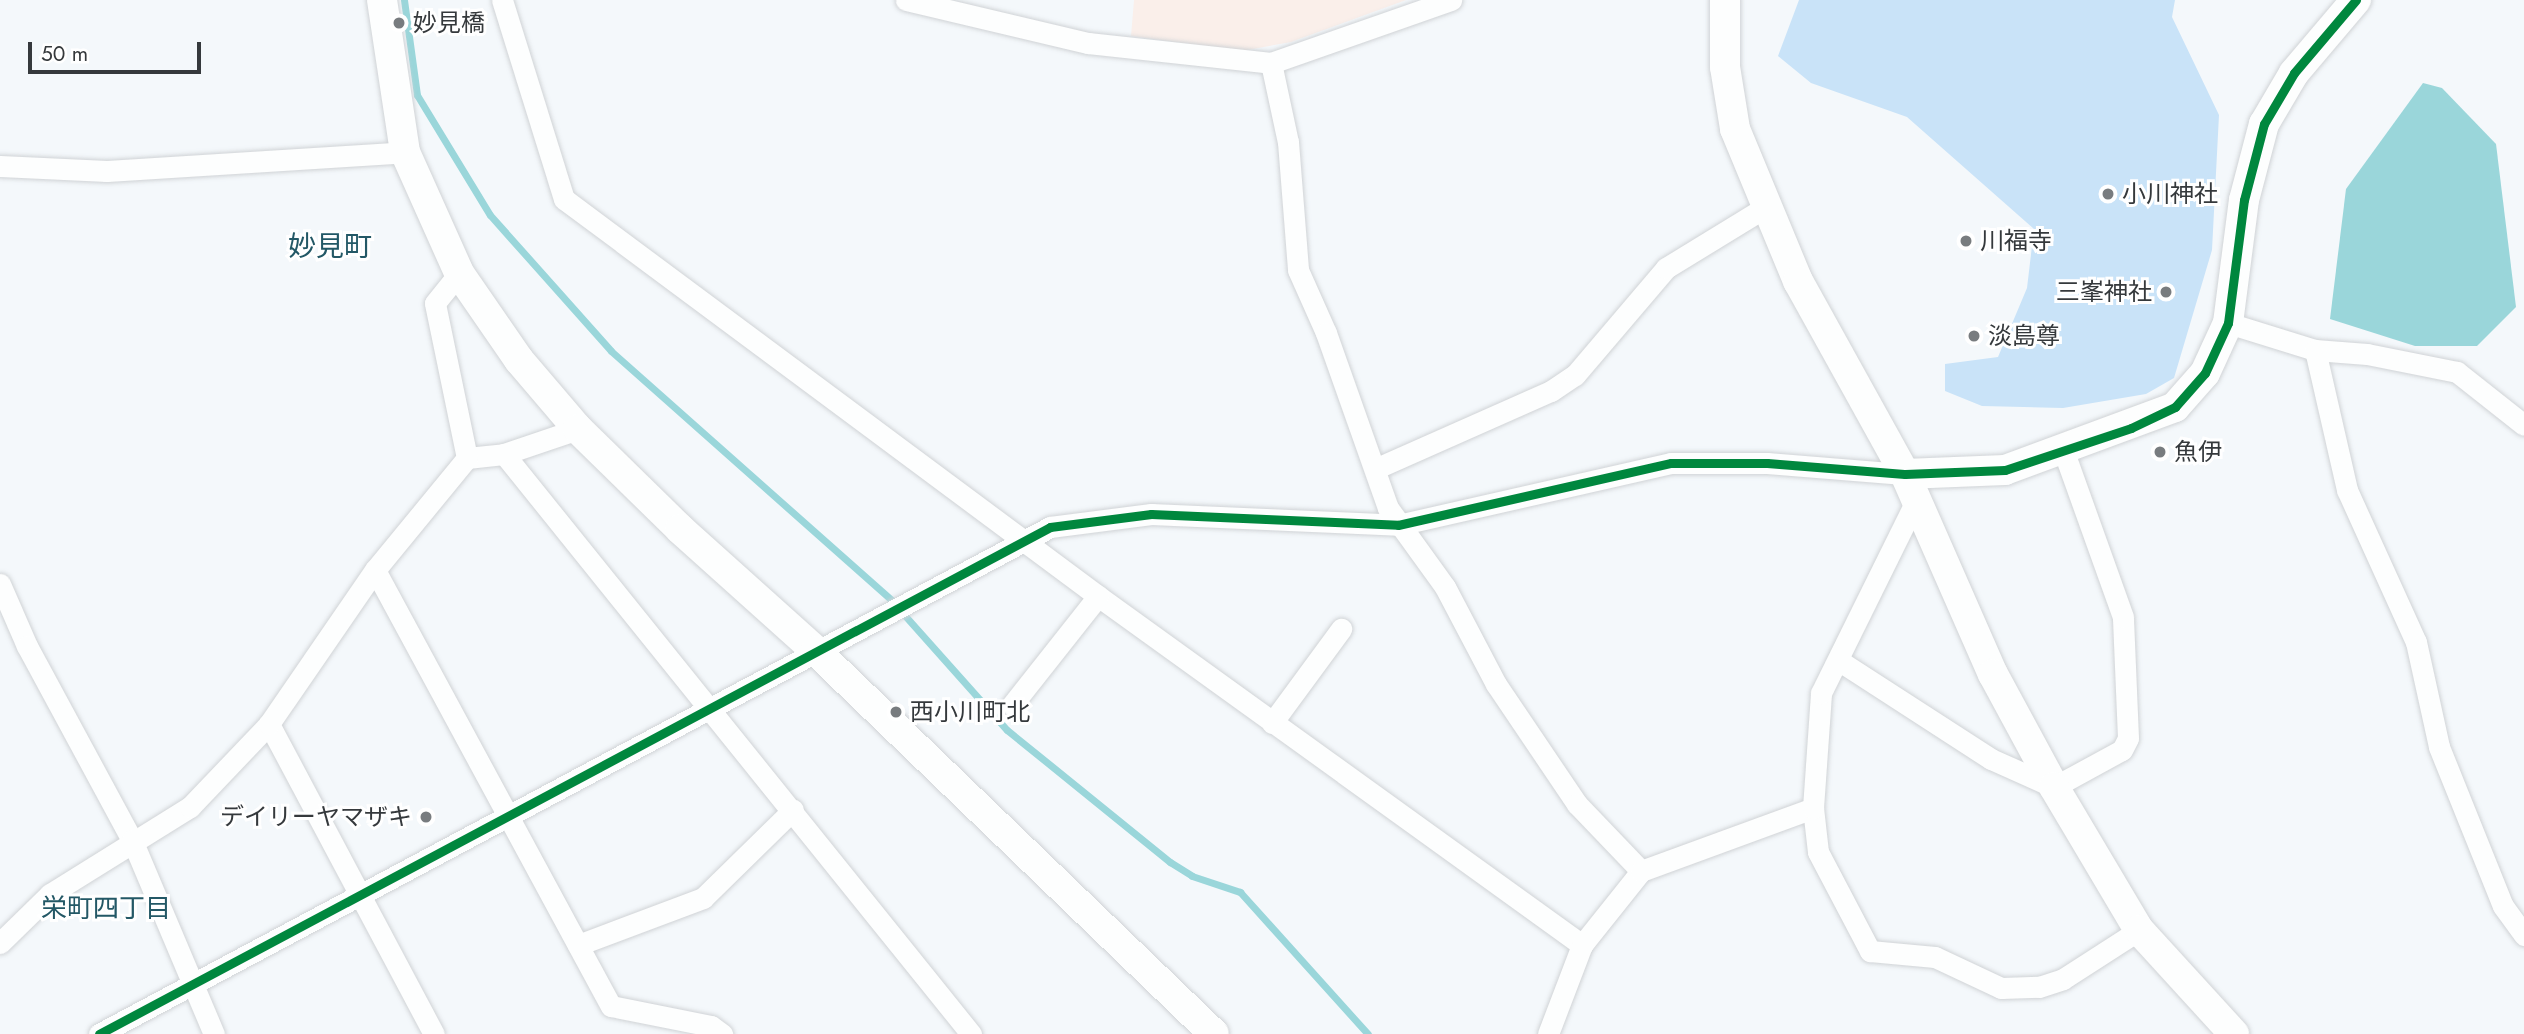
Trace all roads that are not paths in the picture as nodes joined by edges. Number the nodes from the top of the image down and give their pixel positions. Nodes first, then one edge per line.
1 (382, 0) edge
2 (502, 0) edge
3 (906, 0) edge
4 (1451, 0) edge
5 (1725, 0) edge
6 (2356, 0) edge
7 (1271, 63) junction
8 (405, 152) junction
9 (0, 166) edge
10 (1764, 208) junction
11 (459, 273) junction
12 (2228, 323) junction
13 (2315, 351) junction
14 (2524, 425) edge
15 (578, 429) junction
16 (2064, 452) junction
17 (504, 454) junction
18 (467, 458) junction
19 (1377, 468) junction
20 (1911, 486) junction
21 (1398, 525) junction
22 (1023, 540) junction
23 (375, 570) junction
24 (0, 584) edge
25 (1098, 596) junction
26 (1341, 629) dead end
27 (816, 651) junction
28 (1838, 660) junction
29 (1012, 705) dead end
30 (712, 708) junction
31 (1272, 723) junction
32 (269, 724) junction
33 (2054, 787) junction
34 (1813, 808) junction
35 (793, 810) junction
36 (508, 815) junction
37 (132, 840) junction
38 (1641, 872) junction
39 (362, 892) junction
40 (2139, 930) junction
41 (2524, 934) edge
42 (0, 943) edge
43 (578, 945) junction
44 (1582, 945) junction
45 (191, 982) junction
46 (99, 1034) edge
47 (214, 1034) edge
48 (434, 1034) edge
49 (722, 1034) edge
50 (971, 1034) edge
51 (1214, 1034) edge
52 (1548, 1034) edge
53 (2234, 1034) edge

1 - 8 street
2 - 22 street
3 - 7 street
4 - 7 street
5 - 10 street
6 - 12 street
7 - 19 street
8 - 9 street
8 - 11 street
10 - 19 street
10 - 20 street
11 - 15 street
11 - 18 street
12 - 13 street
12 - 16 street
13 - 14 street
13 - 41 street
15 - 17 street
15 - 27 street
16 - 20 street
16 - 33 street
17 - 18 street
17 - 30 street
18 - 23 street
19 - 21 street
20 - 21 street
20 - 28 street
20 - 33 street
21 - 22 street
21 - 38 street
22 - 25 street
22 - 27 street
23 - 32 street
23 - 36 street
24 - 37 street
25 - 29 street
25 - 31 street
26 - 31 street
27 - 30 street
27 - 51 street
28 - 33 street
28 - 34 street
30 - 35 street
30 - 36 street
31 - 44 street
32 - 37 street
32 - 39 street
33 - 40 street
34 - 38 street
34 - 40 street
35 - 43 street
35 - 50 street
36 - 39 street
36 - 43 street
37 - 42 street
37 - 45 street
38 - 44 street
39 - 45 street
39 - 48 street
40 - 53 street
43 - 49 street
44 - 52 street
45 - 46 street
45 - 47 street

